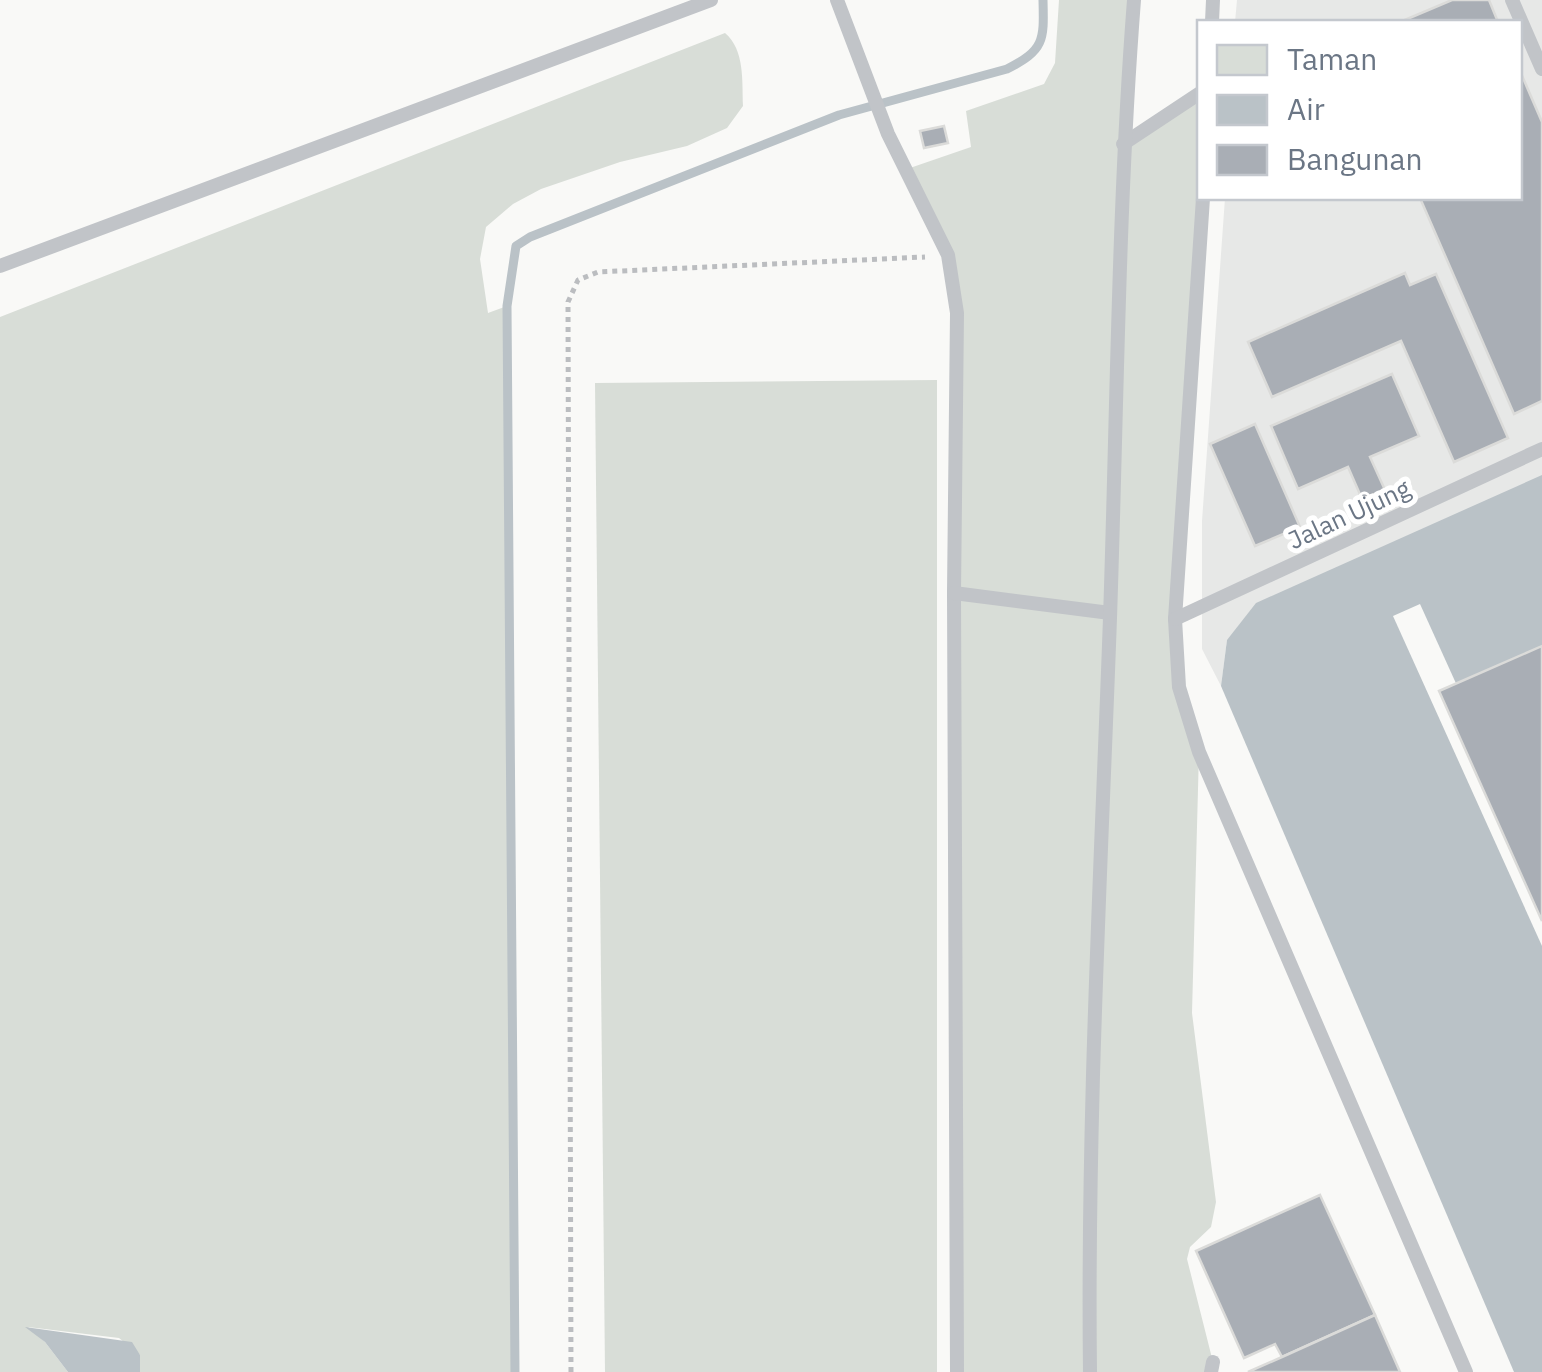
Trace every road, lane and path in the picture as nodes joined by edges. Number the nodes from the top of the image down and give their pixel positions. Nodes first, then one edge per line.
1 (711, 0) edge
2 (837, 0) edge
3 (1134, 0) edge
4 (1522, 23) edge
5 (1542, 69) edge
6 (1197, 95) edge
7 (1123, 144) junction
8 (1203, 200) edge
9 (948, 256) junction
10 (0, 266) edge
11 (1542, 449) edge
12 (954, 593) junction
13 (1110, 614) junction
14 (1175, 619) junction
15 (572, 1372) edge
16 (957, 1372) edge
17 (1090, 1372) edge
18 (1466, 1372) edge

1 - 10 lane
2 - 9 lane
3 - 7 lane
4 - 5 lane
6 - 7 lane
7 - 13 lane
8 - 14 lane
9 - 12 lane
9 - 15 path
11 - 14 lane, Jalan Ujung
12 - 13 lane
12 - 16 lane
13 - 17 lane
14 - 18 lane

